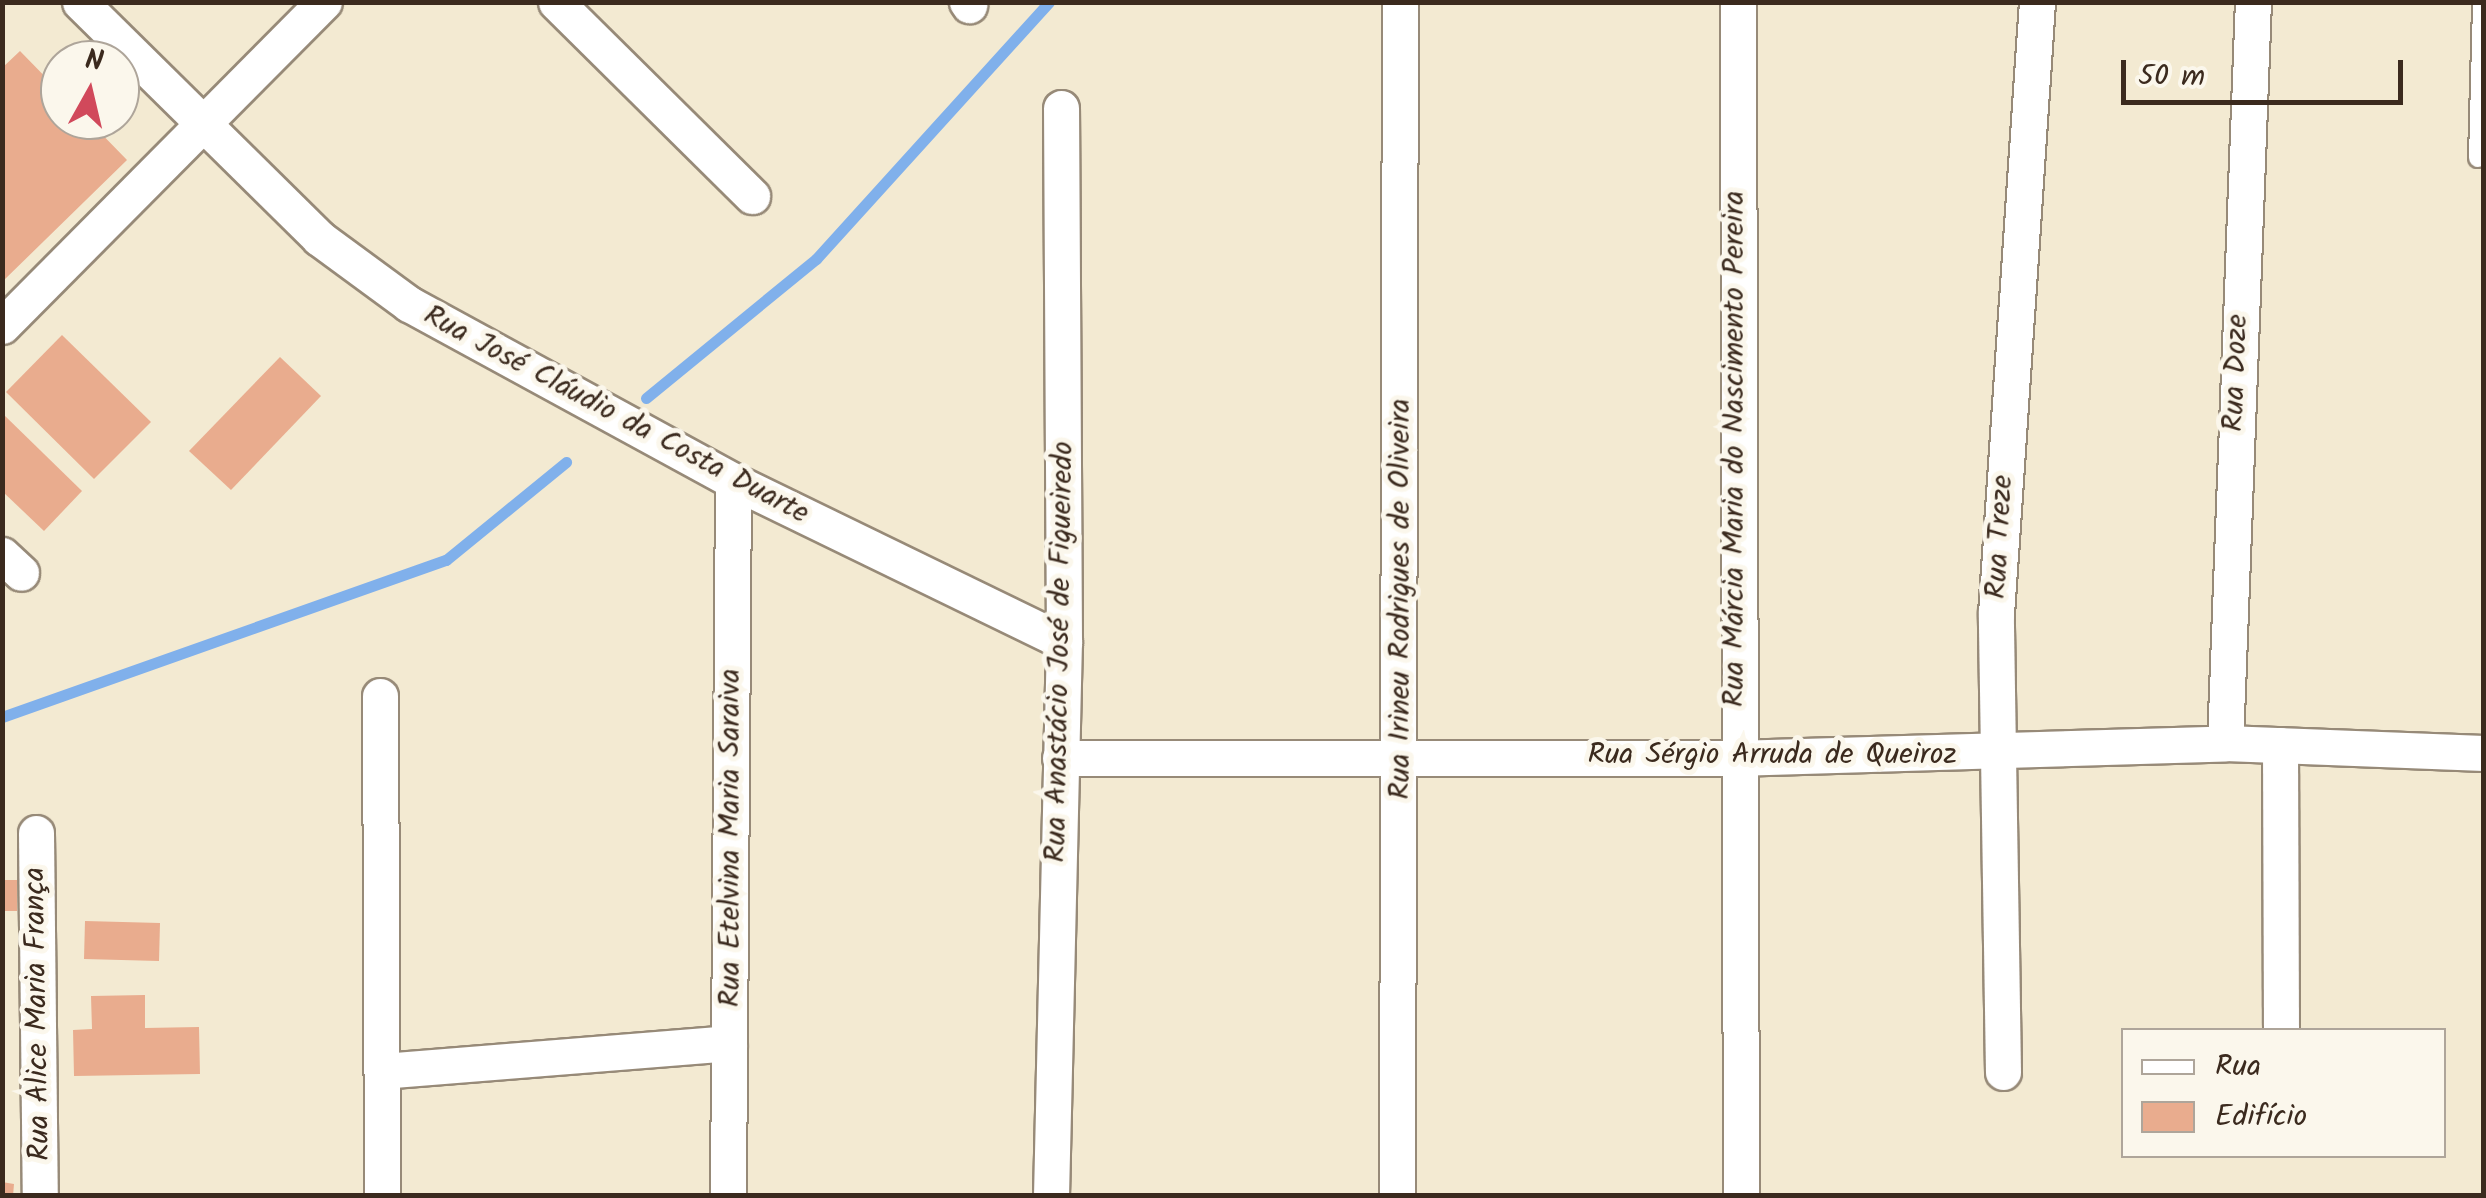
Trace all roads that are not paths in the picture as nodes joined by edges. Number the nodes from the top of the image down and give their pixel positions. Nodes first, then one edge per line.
1 (80, 2) edge
2 (324, 2) edge
3 (556, 2) edge
4 (1400, 2) edge
5 (1738, 2) edge
6 (2038, 2) edge
7 (2253, 2) edge
8 (2482, 2) edge
9 (1061, 108) dead end
10 (199, 123) junction
11 (2478, 158) dead end
12 (752, 196) dead end
13 (2, 326) edge
14 (733, 481) junction
15 (1064, 642) junction
16 (380, 696) dead end
17 (2226, 743) junction
18 (2280, 745) junction
19 (2484, 753) edge
20 (1400, 754) junction
21 (1992, 754) junction
22 (1060, 758) junction
23 (1734, 758) junction
24 (36, 833) dead end
25 (2281, 1028) edge
26 (729, 1043) junction
27 (382, 1070) junction
28 (2003, 1072) dead end
29 (40, 1196) edge
30 (382, 1196) edge
31 (728, 1196) edge
32 (1051, 1196) edge
33 (1397, 1196) edge
34 (1741, 1196) edge

1 - 10 street, Rua José Cláudio da Costa Duarte
2 - 10 street
3 - 12 street
4 - 20 street, Rua Irineu Rodrigues de Oliveira
5 - 23 street, Rua Márcia Maria do Nascimento Pereira
6 - 21 street, Rua Treze
7 - 17 street, Rua Doze
8 - 11 lane
9 - 15 street, Rua Anastácio José de Figueiredo
10 - 13 street
10 - 14 street, Rua José Cláudio da Costa Duarte
14 - 15 street, Rua José Cláudio da Costa Duarte
14 - 26 street, Rua Etelvina Maria Saraiva
15 - 22 street, Rua Anastácio José de Figueiredo
16 - 27 street
17 - 18 street, Rua Sérgio Arruda de Queiroz
17 - 21 street, Rua Sérgio Arruda de Queiroz
18 - 19 street, Rua Sérgio Arruda de Queiroz
18 - 25 street
20 - 22 street, Rua Sérgio Arruda de Queiroz
20 - 23 street, Rua Sérgio Arruda de Queiroz
20 - 33 street, Rua Irineu Rodrigues de Oliveira
21 - 23 street, Rua Sérgio Arruda de Queiroz
21 - 28 street, Rua Treze
22 - 32 street, Rua Anastácio José de Figueiredo
23 - 34 street, Rua Márcia Maria do Nascimento Pereira
24 - 29 street, Rua Alice Maria França
26 - 27 street
26 - 31 street, Rua Etelvina Maria Saraiva
27 - 30 street

